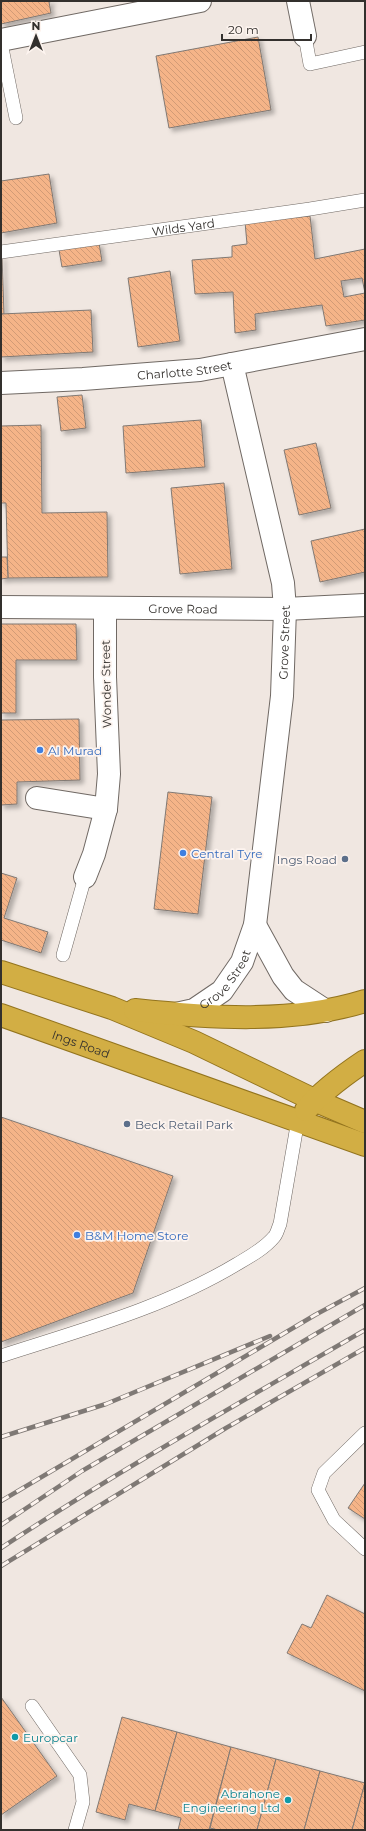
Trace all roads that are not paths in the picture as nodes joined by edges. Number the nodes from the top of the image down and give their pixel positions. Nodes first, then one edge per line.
1 (200, 1) edge
2 (298, 1) edge
3 (305, 36) joint
4 (1, 40) edge
5 (1, 43) edge
6 (365, 52) edge
7 (16, 118) dead end
8 (365, 200) edge
9 (1, 252) edge
10 (365, 340) edge
11 (232, 364) junction
12 (1, 383) edge
13 (365, 605) edge
14 (1, 608) edge
15 (105, 608) junction
16 (285, 609) junction
17 (37, 798) dead end
18 (106, 809) junction
19 (85, 876) joint
20 (255, 925) junction
21 (63, 956) dead end
22 (1, 972) edge
23 (365, 1001) edge
24 (112, 1008) junction
25 (326, 1011) junction
26 (176, 1014) junction
27 (1, 1015) edge
28 (365, 1061) edge
29 (314, 1100) junction
30 (298, 1120) junction
31 (365, 1122) edge
32 (365, 1145) edge
33 (1, 1356) edge
34 (365, 1433) edge
35 (365, 1549) edge
36 (32, 1706) dead end
37 (76, 1830) edge

1 - 4 street
2 - 3 street
3 - 6 lane
5 - 7 lane
8 - 9 lane, Wilds Yard
10 - 11 street, Charlotte Street
11 - 12 street, Charlotte Street
11 - 16 street, Grove Street
13 - 16 street, Grove Road
14 - 15 street, Grove Road
15 - 16 street, Grove Road
15 - 18 street, Wonder Street
16 - 20 street, Grove Street
17 - 18 street
18 - 19 street, Wonder Street
19 - 21 lane
20 - 25 street, Grove Street
20 - 26 street, Grove Street
22 - 24 highway
23 - 25 highway
24 - 26 highway
24 - 29 highway
25 - 26 highway
27 - 30 highway, Ings Road
28 - 29 highway
29 - 30 highway
29 - 31 highway
30 - 32 highway, Ings Road
30 - 33 lane
34 - 35 lane
36 - 37 lane

